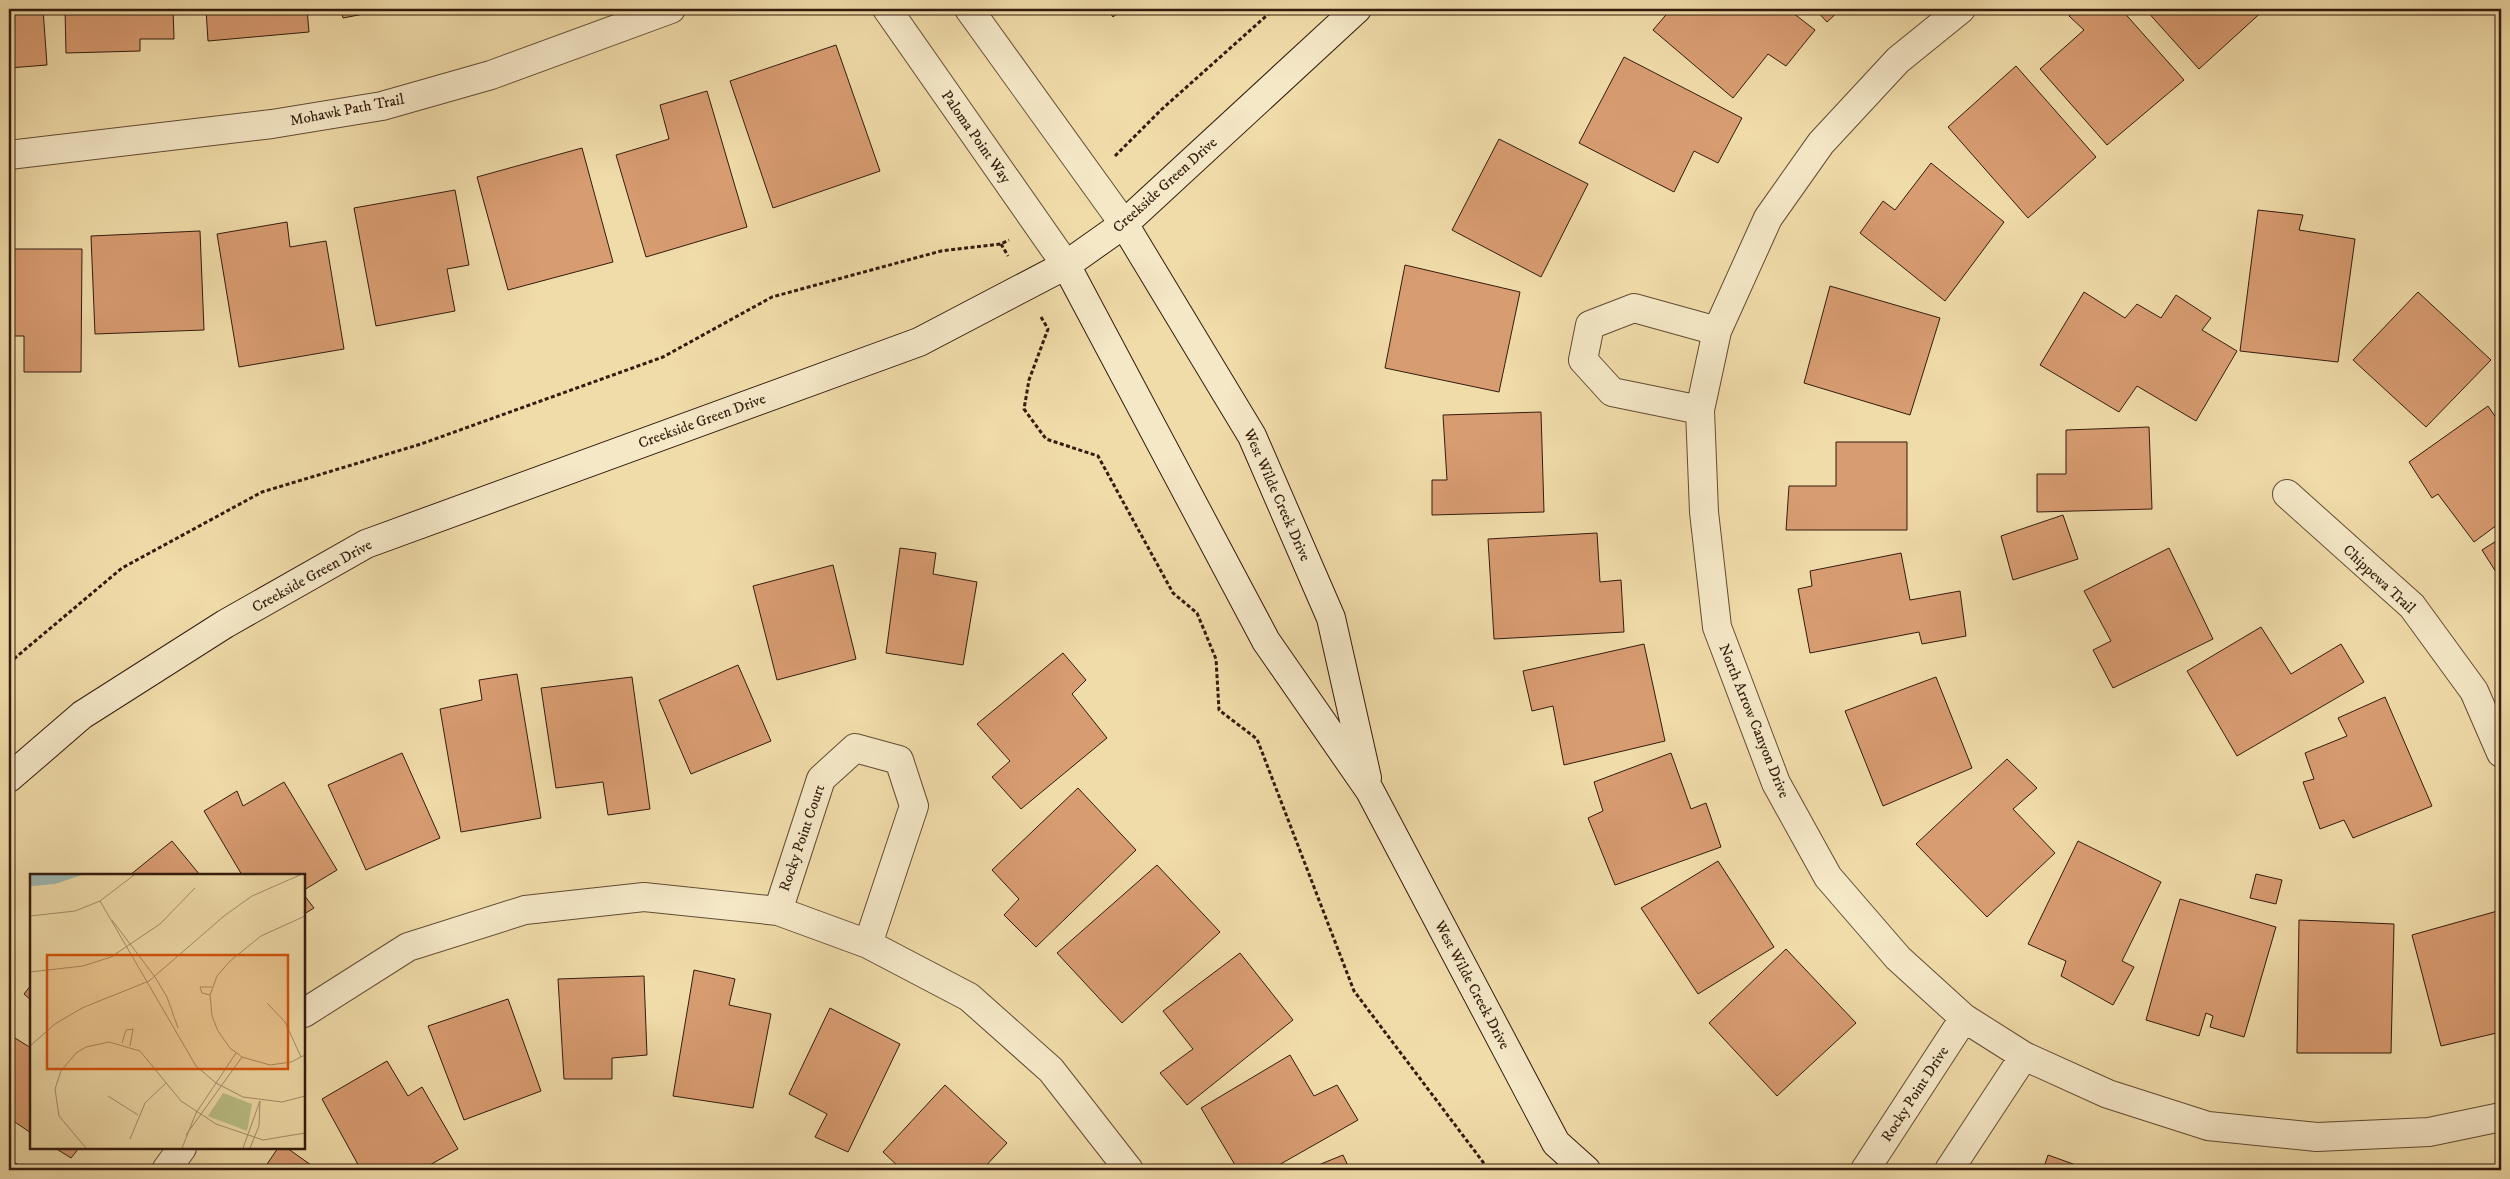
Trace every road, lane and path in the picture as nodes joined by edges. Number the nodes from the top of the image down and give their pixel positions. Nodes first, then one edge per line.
1 (671, 9) edge
2 (887, 9) edge
3 (969, 9) edge
4 (1274, 9) edge
5 (1357, 9) edge
6 (1961, 9) edge
7 (9, 156) edge
8 (1092, 179) junction
9 (1037, 224) junction
10 (1124, 224) junction
11 (1001, 244) junction
12 (1066, 265) junction
13 (1025, 287) junction
14 (1717, 331) junction
15 (1700, 410) junction
16 (2287, 494) dead end
17 (9, 663) edge
18 (2501, 753) edge
19 (9, 778) edge
20 (1370, 791) junction
21 (778, 912) junction
22 (868, 944) junction
23 (305, 1012) edge
24 (1964, 1018) junction
25 (2024, 1056) junction
26 (2501, 1117) edge
27 (181, 1149) edge
28 (166, 1170) edge
29 (1129, 1170) edge
30 (1489, 1170) edge
31 (1586, 1170) edge
32 (1865, 1170) edge
33 (1949, 1170) edge

1 - 7 street, Mohawk Path Trail
2 - 9 street, Paloma Point Way
3 - 8 street
4 - 8 path
5 - 10 street, Creekside Green Drive
6 - 14 street, North Arrow Canyon Drive
8 - 10 street
9 - 11 path
9 - 12 street, Paloma Point Way
10 - 12 street, Creekside Green Drive
10 - 20 street, West Wilde Creek Drive
11 - 13 path
11 - 17 path
12 - 13 street, Creekside Green Drive
12 - 20 street, West Wilde Creek Drive
13 - 19 street, Creekside Green Drive
13 - 30 path
14 - 15 street, North Arrow Canyon Drive
14 - 15 street
15 - 24 street, North Arrow Canyon Drive
16 - 18 street, Chippewa Trail
20 - 31 street, West Wilde Creek Drive
21 - 22 street
21 - 22 street, Rocky Point Court
21 - 23 street
22 - 29 street
24 - 25 street, North Arrow Canyon Drive
24 - 32 street, Rocky Point Drive
25 - 26 street, North Arrow Canyon Drive
25 - 33 street
27 - 28 street

